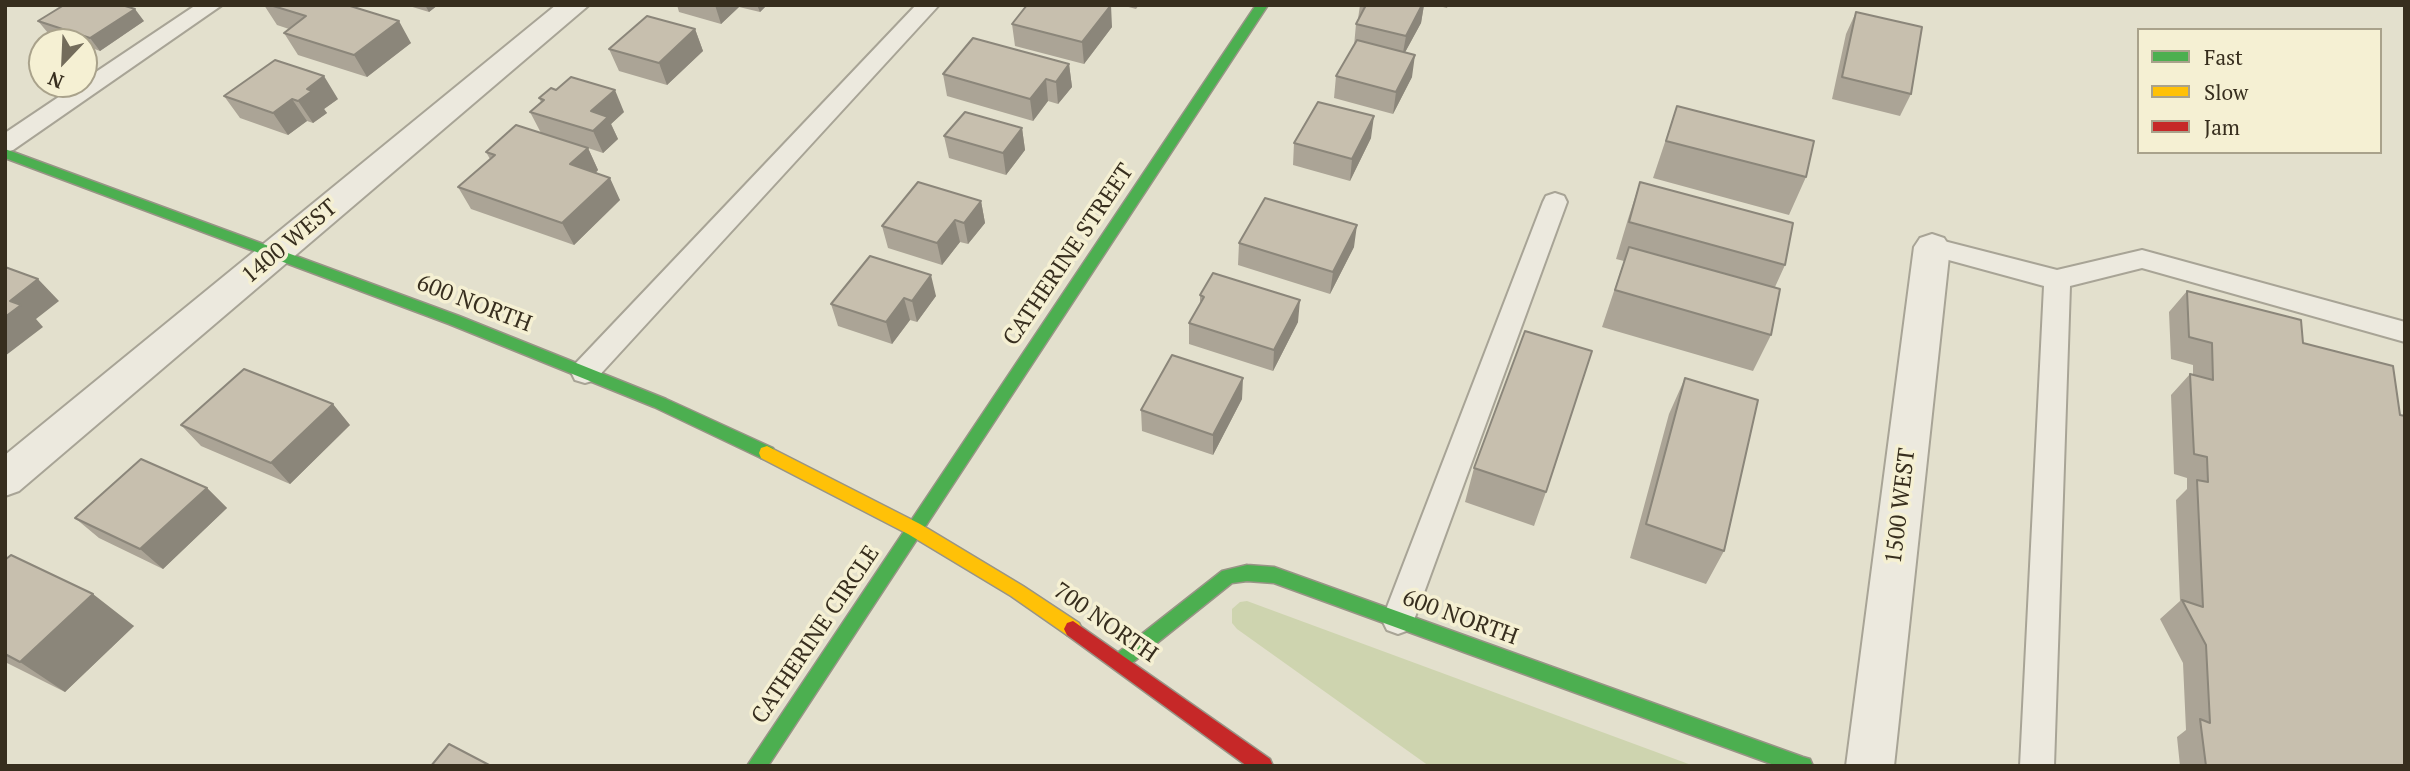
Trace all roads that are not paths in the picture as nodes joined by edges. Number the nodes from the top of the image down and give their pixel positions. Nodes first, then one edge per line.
1 (211, 5) edge
2 (574, 5) edge
3 (928, 5) edge
4 (1262, 5) edge
5 (5, 144) edge
6 (5, 153) edge
7 (1555, 202) dead end
8 (1932, 247) joint
9 (276, 253) junction
10 (2057, 280) junction
11 (2405, 332) edge
12 (585, 372) junction
13 (5, 479) edge
14 (914, 529) junction
15 (1398, 620) junction
16 (1121, 661) junction
17 (757, 766) edge
18 (1263, 766) edge
19 (1803, 766) edge
20 (1870, 766) edge
21 (2037, 766) edge

1 - 5 lane
2 - 9 street, 1400 WEST
3 - 12 lane
4 - 14 street, CATHERINE STREET
6 - 9 street, 600 NORTH
7 - 15 lane
8 - 10 lane
8 - 20 street, 1500 WEST
9 - 12 street, 600 NORTH
9 - 13 street, 1400 WEST
10 - 11 lane
10 - 21 lane
12 - 14 street, 600 NORTH
14 - 16 street, 700 NORTH
14 - 17 street, CATHERINE CIRCLE
15 - 16 street, 600 NORTH
15 - 19 street, 600 NORTH
16 - 18 street, 700 NORTH

